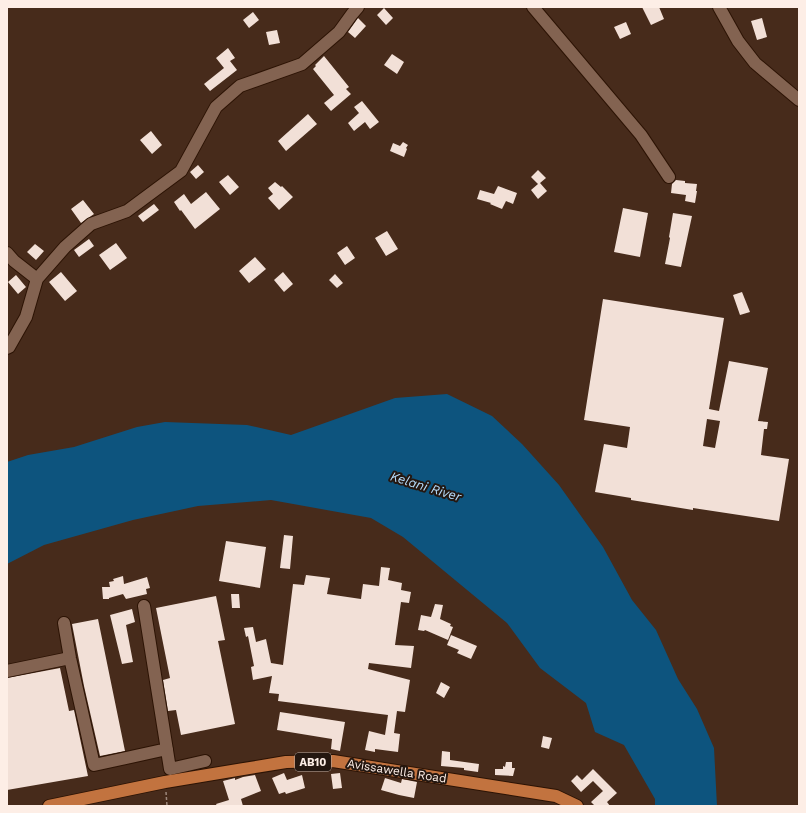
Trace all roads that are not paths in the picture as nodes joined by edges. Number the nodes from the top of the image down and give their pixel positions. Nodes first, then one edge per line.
1 (533, 7) edge
2 (719, 7) edge
3 (352, 9) edge
4 (799, 100) edge
5 (669, 177) dead end
6 (7, 253) edge
7 (37, 279) junction
8 (7, 348) edge
9 (144, 606) dead end
10 (64, 623) dead end
11 (70, 658) junction
12 (7, 672) edge
13 (167, 749) junction
14 (205, 761) dead end
15 (170, 777) junction
16 (49, 806) edge
17 (577, 806) edge

1 - 5 street
2 - 4 street
3 - 7 street
6 - 7 street
7 - 8 street
9 - 13 street
10 - 11 street
11 - 12 street
11 - 13 street
13 - 15 street
14 - 15 street
15 - 16 main road, Avissawella Road / AB10
15 - 17 main road, Avissawella Road / AB10

